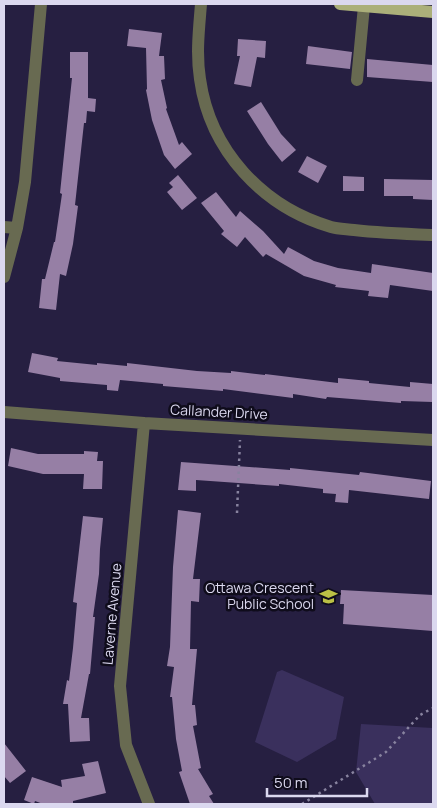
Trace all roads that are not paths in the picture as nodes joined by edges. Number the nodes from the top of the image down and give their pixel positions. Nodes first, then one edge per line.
1 (41, 4) edge
2 (201, 4) edge
3 (340, 4) edge
4 (364, 6) junction
5 (425, 9) edge
6 (357, 80) dead end
7 (4, 227) edge
8 (17, 228) junction
9 (433, 235) edge
10 (4, 277) edge
11 (4, 412) edge
12 (144, 423) junction
13 (433, 440) edge
14 (149, 804) edge

1 - 8 street
2 - 9 street
3 - 4 main road
4 - 5 main road
4 - 6 street
7 - 8 street
8 - 10 street
11 - 12 street, Callander Drive
12 - 13 street, Callander Drive
12 - 14 street, Laverne Avenue

